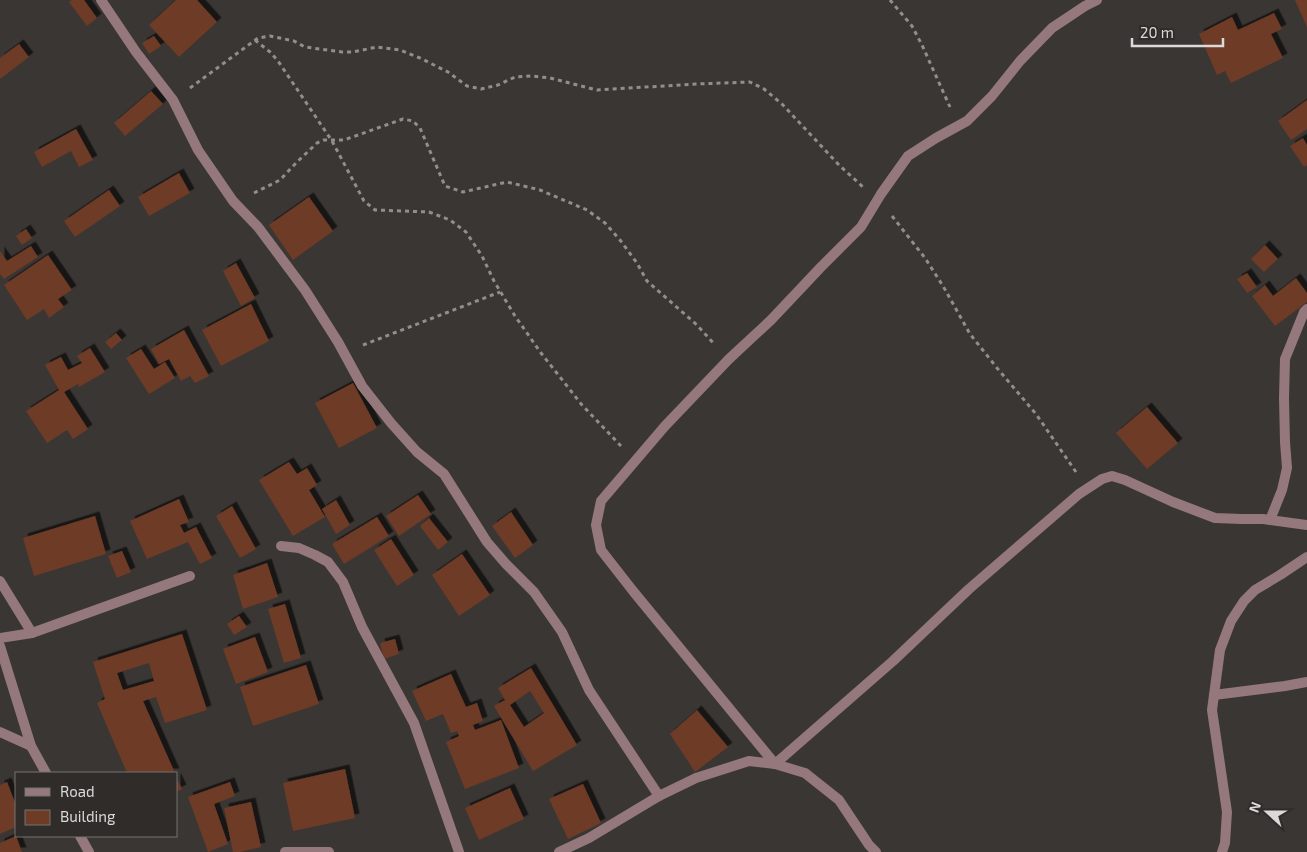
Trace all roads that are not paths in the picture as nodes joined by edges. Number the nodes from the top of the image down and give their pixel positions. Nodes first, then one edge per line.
1 (101, 0) edge
2 (1097, 0) edge
3 (1307, 308) edge
4 (1270, 520) junction
5 (1307, 525) edge
6 (281, 546) dead end
7 (1307, 557) edge
8 (190, 576) dead end
9 (0, 582) edge
10 (32, 633) junction
11 (0, 638) edge
12 (0, 646) edge
13 (1307, 682) edge
14 (1214, 695) junction
15 (0, 732) edge
16 (30, 746) junction
17 (775, 764) junction
18 (45, 772) edge
19 (659, 796) junction
20 (81, 837) edge
21 (89, 852) edge
22 (285, 852) edge
23 (328, 852) edge
24 (460, 852) edge
25 (559, 852) edge
26 (876, 852) edge
27 (1222, 852) edge

1 - 19 street
2 - 17 street
3 - 4 street
4 - 5 street
4 - 17 street
6 - 24 street
7 - 14 street
8 - 10 street
9 - 10 street
10 - 11 street
12 - 16 street
13 - 14 street
14 - 27 street
15 - 16 street
16 - 18 street
17 - 19 street
17 - 26 street
19 - 25 street
20 - 21 street
22 - 23 street

